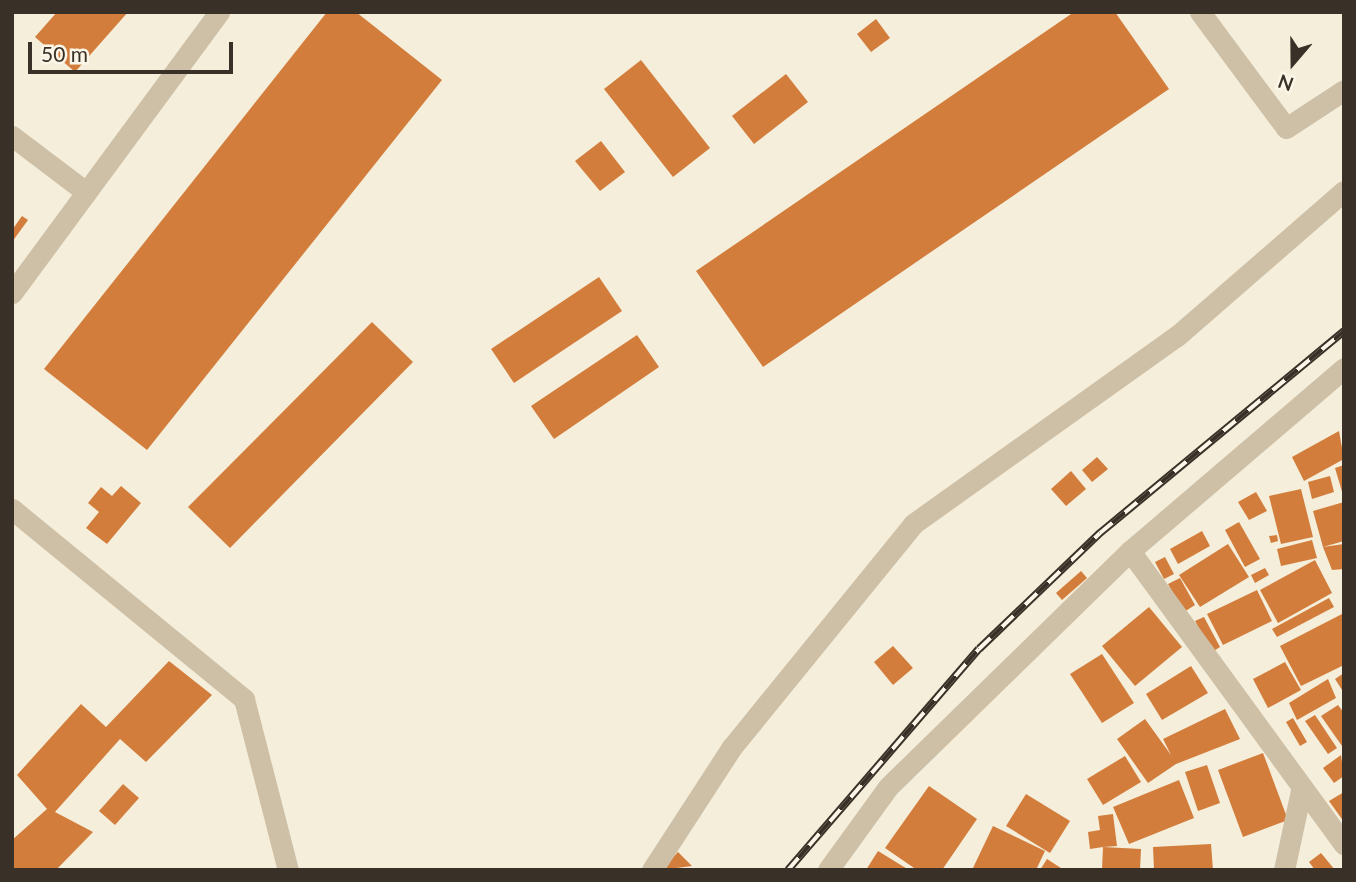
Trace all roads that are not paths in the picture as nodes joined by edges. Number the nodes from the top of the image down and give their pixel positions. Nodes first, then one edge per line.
1 (219, 12) edge
2 (1200, 12) edge
3 (1344, 90) edge
4 (12, 136) edge
5 (1344, 191) edge
6 (86, 192) junction
7 (12, 293) edge
8 (1344, 368) edge
9 (12, 509) edge
10 (1130, 551) junction
11 (1301, 791) junction
12 (1344, 844) edge
13 (288, 870) edge
14 (652, 870) edge
15 (828, 870) edge
16 (1284, 870) edge

1 - 6 street
2 - 3 street
4 - 6 street
5 - 14 street
6 - 7 street
8 - 10 street
9 - 13 street
10 - 11 street
10 - 15 street
11 - 12 street
11 - 16 street

